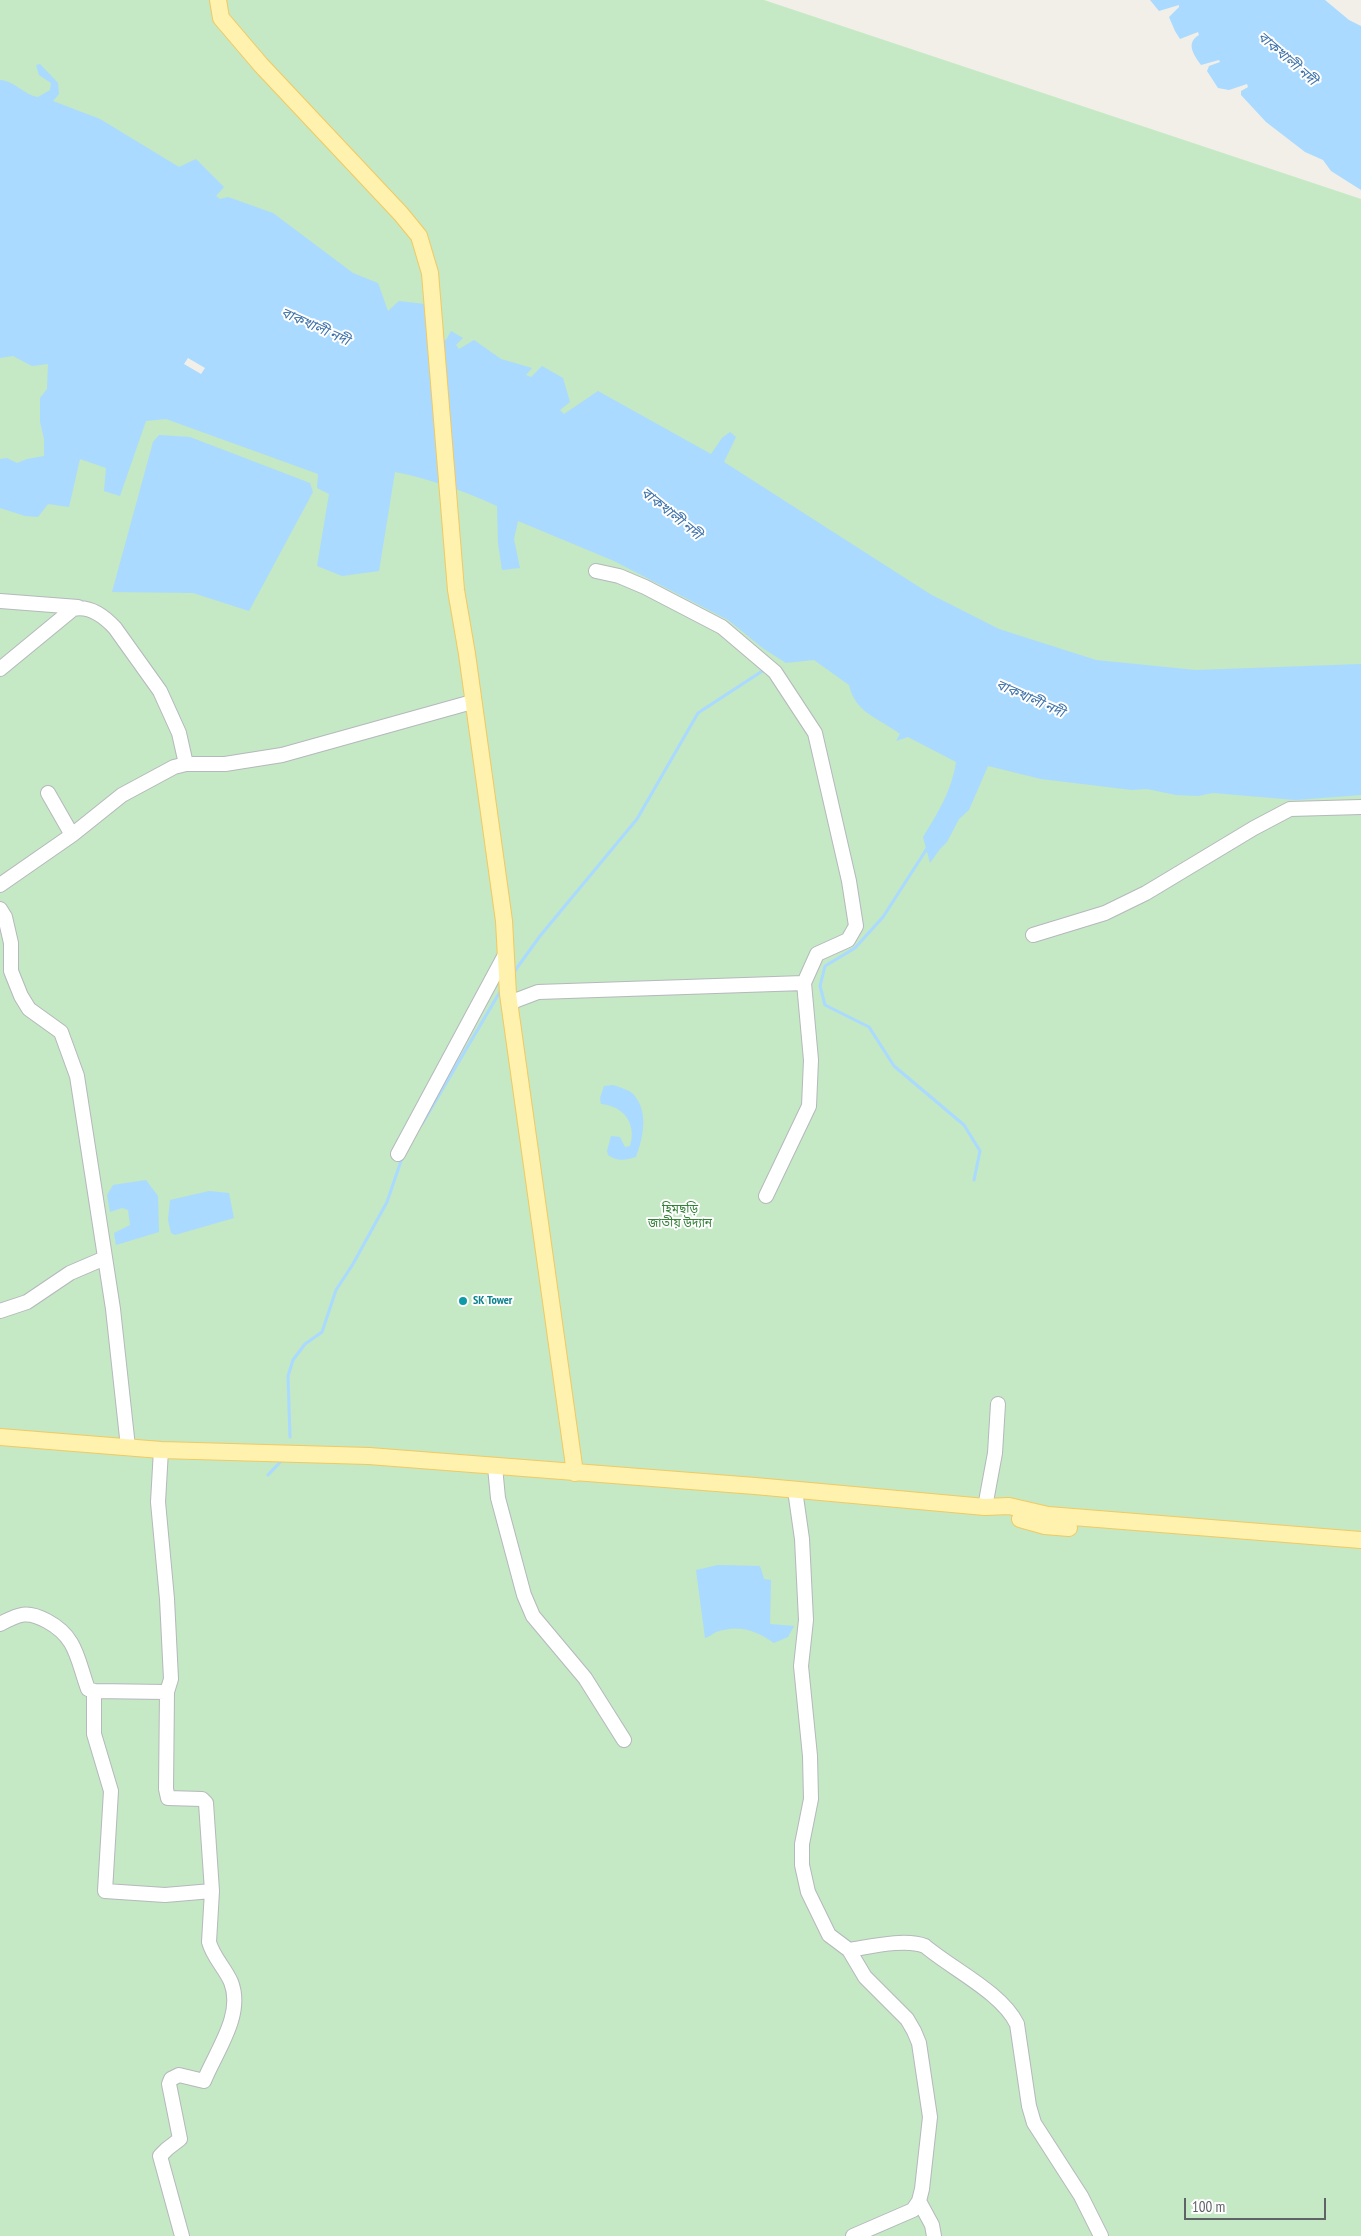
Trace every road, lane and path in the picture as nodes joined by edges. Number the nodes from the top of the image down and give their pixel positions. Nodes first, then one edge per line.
1 (218, 0) edge
2 (596, 572) dead end
3 (0, 601) edge
4 (79, 607) junction
5 (0, 669) edge
6 (472, 702) junction
7 (186, 764) junction
8 (48, 793) dead end
9 (1361, 807) edge
10 (72, 835) junction
11 (0, 885) edge
12 (0, 910) edge
13 (1033, 935) dead end
14 (506, 953) junction
15 (5, 973) edge
16 (804, 983) junction
17 (509, 998) junction
18 (398, 1154) dead end
19 (766, 1196) dead end
20 (105, 1258) junction
21 (0, 1311) edge
22 (998, 1404) dead end
23 (0, 1436) edge
24 (128, 1447) junction
25 (161, 1450) junction
26 (495, 1467) junction
27 (575, 1473) junction
28 (795, 1490) junction
29 (985, 1507) junction
30 (1361, 1540) edge
31 (1361, 1550) edge
32 (0, 1624) edge
33 (94, 1691) junction
34 (167, 1692) junction
35 (624, 1740) dead end
36 (212, 1891) junction
37 (849, 1950) junction
38 (919, 2201) junction
39 (182, 2236) edge
40 (853, 2236) edge
41 (934, 2236) edge
42 (1101, 2236) edge

1 - 6 main road
2 - 16 street
3 - 4 street
4 - 5 street
4 - 7 street
6 - 7 street
6 - 14 main road
7 - 10 street
8 - 10 street
9 - 13 street
10 - 11 street
12 - 15 street
14 - 17 main road
14 - 18 street
15 - 20 street
16 - 17 street
16 - 19 street
17 - 27 main road
20 - 21 street
20 - 24 street
22 - 29 street
23 - 24 main road
24 - 25 main road
25 - 26 main road
25 - 34 street
26 - 27 main road
26 - 35 street
27 - 28 main road
28 - 29 main road
28 - 37 street
29 - 30 main road
29 - 31 main road
32 - 33 street
33 - 34 street
33 - 36 street
34 - 36 street
36 - 39 street
37 - 38 street
37 - 42 street
38 - 40 street
38 - 41 street

